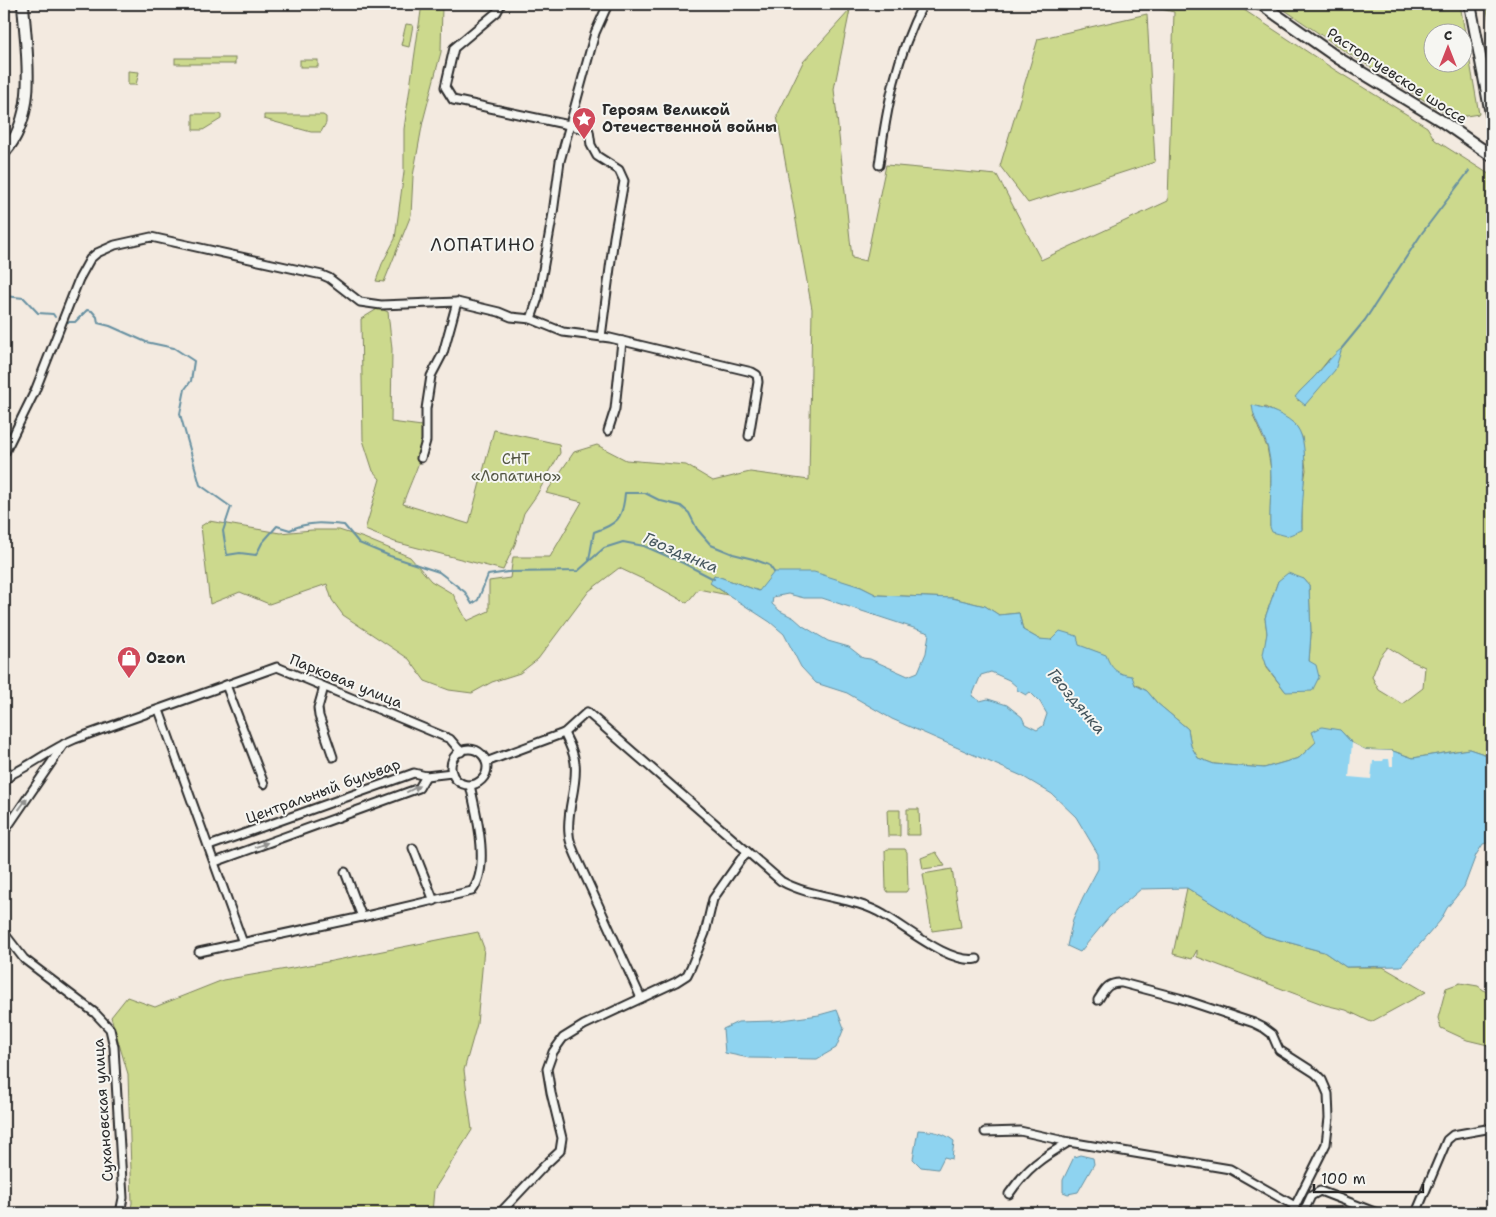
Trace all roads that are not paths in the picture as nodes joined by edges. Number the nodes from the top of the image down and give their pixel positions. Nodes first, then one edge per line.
1 (23, 4) edge
2 (501, 4) edge
3 (608, 4) edge
4 (923, 4) edge
5 (1261, 4) edge
6 (1470, 4) edge
7 (1492, 119) edge
8 (569, 125) junction
9 (4, 152) edge
10 (1492, 156) edge
11 (879, 165) dead end
12 (457, 302) junction
13 (531, 319) junction
14 (601, 337) junction
15 (622, 342) junction
16 (608, 431) dead end
17 (749, 436) dead end
18 (4, 454) edge
19 (421, 458) dead end
20 (226, 685) junction
21 (324, 686) junction
22 (158, 710) junction
23 (564, 733) junction
24 (64, 743) junction
25 (461, 752) junction
26 (333, 757) dead end
27 (486, 762) junction
28 (4, 771) edge
29 (452, 773) junction
30 (12, 774) junction
31 (426, 776) junction
32 (4, 781) edge
33 (264, 784) dead end
34 (470, 785) junction
35 (6, 826) edge
36 (4, 832) edge
37 (209, 846) junction
38 (412, 848) dead end
39 (748, 853) junction
40 (215, 862) junction
41 (344, 872) dead end
42 (434, 901) junction
43 (362, 917) junction
44 (4, 933) edge
45 (243, 943) junction
46 (199, 952) dead end
47 (976, 960) dead end
48 (641, 998) junction
49 (1098, 1000) dead end
50 (1492, 1128) edge
51 (985, 1132) dead end
52 (1069, 1142) junction
53 (1009, 1194) dead end
54 (1295, 1206) junction
55 (120, 1213) edge
56 (500, 1213) edge
57 (1292, 1213) edge
58 (1303, 1213) edge
59 (1377, 1213) edge
60 (1416, 1213) edge

1 - 9 main road
2 - 8 street
3 - 8 street
4 - 11 street
5 - 10 main road, Расторгуевское шоссе
6 - 7 main road
8 - 13 street
8 - 14 street
12 - 13 street
12 - 18 street
12 - 19 street
13 - 14 street
14 - 15 street
15 - 16 street
15 - 17 street
20 - 21 street, Парковая улица
20 - 22 street, Парковая улица
20 - 33 street
21 - 25 street, Парковая улица
21 - 26 street
22 - 24 street, Парковая улица
22 - 37 street
23 - 27 street
23 - 39 street
23 - 48 street
24 - 30 street, Парковая улица
35 -> 24 street
25 - 27 street
25 - 29 street
27 - 34 street
28 - 30 street
29 - 31 street
29 - 34 street
30 - 32 street, Парковая улица
31 - 37 street, Центральный бульвар
40 -> 31 street, Центральный бульвар
34 - 42 street
35 - 36 street
37 - 40 street
38 - 42 street
39 - 47 street
39 - 48 street
40 - 45 street
41 - 43 street
42 - 43 street
43 - 45 street
44 - 55 street, Сухановская улица
45 - 46 street
48 - 56 street
49 - 54 street
50 - 60 street
51 - 52 street
52 - 53 street
52 - 54 street
54 - 57 street
58 - 59 street

